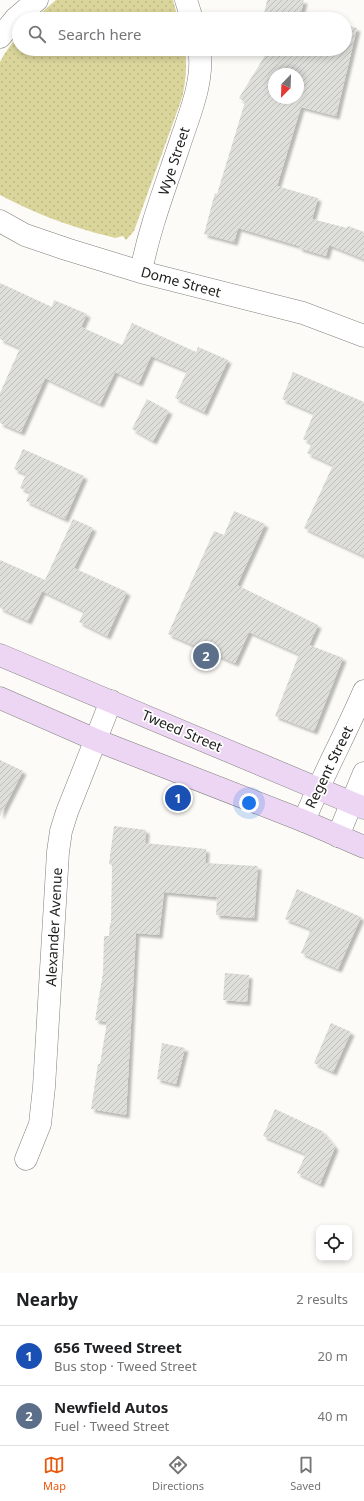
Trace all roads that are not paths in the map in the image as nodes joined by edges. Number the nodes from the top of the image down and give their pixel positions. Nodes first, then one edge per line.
1 (37, 0) edge
2 (186, 0) edge
3 (23, 12) edge
4 (190, 12) edge
5 (12, 23) edge
6 (0, 37) edge
7 (200, 56) edge
8 (0, 221) edge
9 (141, 272) junction
10 (364, 336) edge
11 (0, 655) edge
12 (364, 691) edge
13 (0, 698) edge
14 (111, 701) junction
15 (96, 740) junction
16 (364, 773) edge
17 (317, 789) junction
18 (358, 806) edge
19 (304, 821) junction
20 (338, 836) junction
21 (364, 847) edge
22 (26, 1159) dead end

1 - 3 street
2 - 4 street
5 - 6 street
7 - 9 street, Wye Street
8 - 9 street, Dome Street
9 - 10 street, Dome Street
11 - 14 main road, Tweed Street
12 - 17 street, Regent Street
13 - 15 main road
14 - 15 street, Alexander Avenue
14 - 17 main road, Tweed Street
15 - 19 main road
15 - 22 street, Alexander Avenue
16 - 18 street
17 - 18 main road, Tweed Street
17 - 19 street, Regent Street
18 - 20 street
19 - 20 main road
20 - 21 main road

